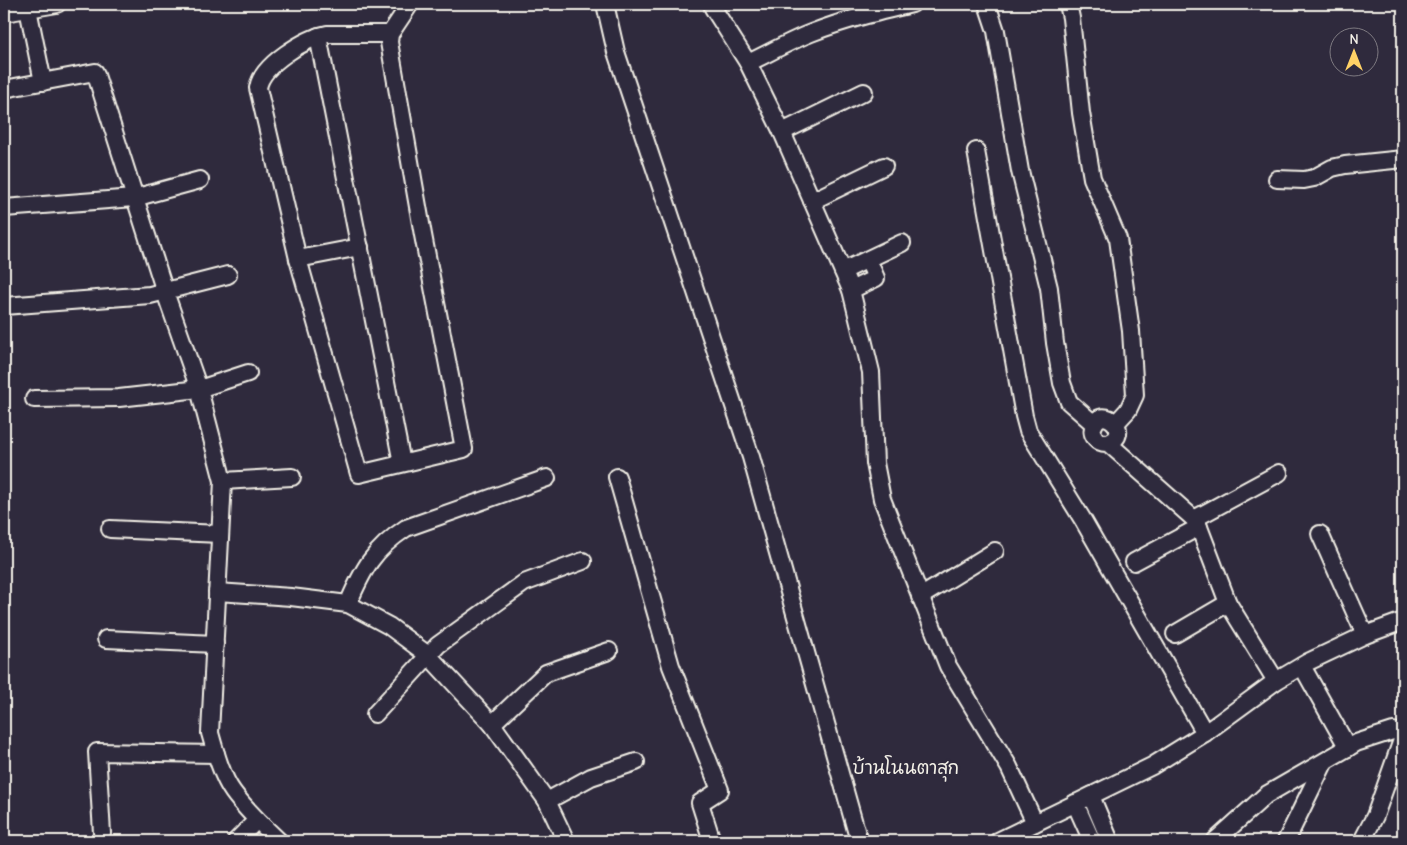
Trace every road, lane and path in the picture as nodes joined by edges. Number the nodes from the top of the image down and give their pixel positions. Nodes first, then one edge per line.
1 (57, 4) edge
2 (410, 4) edge
3 (605, 4) edge
4 (912, 4) edge
5 (987, 4) edge
6 (1068, 4) edge
7 (28, 6) edge
8 (713, 8) dead end
9 (4, 13) edge
10 (390, 34) junction
11 (318, 36) junction
12 (748, 63) junction
13 (43, 82) junction
14 (4, 89) edge
15 (864, 92) dead end
16 (782, 132) junction
17 (976, 151) dead end
18 (1403, 159) edge
19 (884, 166) dead end
20 (1277, 179) dead end
21 (200, 180) dead end
22 (134, 198) junction
23 (812, 201) junction
24 (4, 208) edge
25 (902, 243) dead end
26 (360, 247) junction
27 (298, 259) junction
28 (868, 260) junction
29 (843, 271) junction
30 (228, 275) dead end
31 (851, 290) junction
32 (165, 292) junction
33 (4, 306) edge
34 (248, 372) dead end
35 (199, 389) junction
36 (34, 399) dead end
37 (1116, 423) junction
38 (1094, 424) junction
39 (1108, 443) junction
40 (402, 463) junction
41 (1279, 473) dead end
42 (292, 477) dead end
43 (617, 477) dead end
44 (547, 478) dead end
45 (223, 482) junction
46 (1196, 523) junction
47 (110, 529) dead end
48 (220, 534) junction
49 (1320, 534) dead end
50 (995, 551) dead end
51 (583, 561) dead end
52 (1134, 562) dead end
53 (217, 592) junction
54 (920, 597) junction
55 (1228, 603) junction
56 (348, 604) junction
57 (1403, 621) edge
58 (1176, 634) dead end
59 (1364, 635) junction
60 (106, 639) dead end
61 (215, 644) junction
62 (608, 651) dead end
63 (428, 655) junction
64 (1302, 666) junction
65 (1276, 681) junction
66 (375, 714) dead end
67 (492, 724) junction
68 (1205, 733) junction
69 (1348, 748) junction
70 (216, 754) junction
71 (636, 762) dead end
72 (1324, 763) junction
73 (1091, 796) junction
74 (547, 800) junction
75 (1075, 803) junction
76 (257, 820) junction
77 (1035, 822) junction
78 (102, 833) dead end
79 (1004, 839) edge
80 (236, 841) edge
81 (279, 841) edge
82 (566, 841) edge
83 (712, 841) edge
84 (859, 841) edge
85 (1092, 841) edge
86 (1110, 841) edge
87 (1215, 841) edge
88 (1286, 841) edge
89 (1362, 841) edge

1 - 7 street
2 - 10 street
3 - 84 street
4 - 12 street
5 - 38 street
6 - 37 street
7 - 9 street
7 - 13 street
8 - 12 street
10 - 11 street
10 - 40 street
11 - 26 street
11 - 27 street
12 - 16 street
13 - 14 street
13 - 22 street
15 - 16 street
16 - 23 street
17 - 68 street
18 - 20 street
19 - 23 street
21 - 22 street
22 - 24 street
22 - 32 street
23 - 29 street
25 - 28 street
26 - 27 street
26 - 40 street
27 - 40 street
28 - 29 street
28 - 31 street
29 - 31 street
30 - 32 street
31 - 54 street
32 - 33 street
32 - 35 street
34 - 35 street
35 - 36 street
35 - 45 street
37 - 38 street
37 - 39 street
38 - 39 street
39 - 46 street
41 - 46 street
42 - 45 street
43 - 83 street
44 - 56 street
45 - 48 street
46 - 52 street
46 - 55 street
47 - 48 street
48 - 53 street
49 - 59 street
50 - 54 street
51 - 63 street
53 - 56 street
53 - 61 street
54 - 77 street
55 - 58 street
55 - 65 street
56 - 63 street
57 - 59 street
59 - 64 street
60 - 61 street
61 - 70 street
62 - 67 street
63 - 66 street
63 - 67 street
64 - 65 street
64 - 69 street
65 - 68 street
67 - 74 street
68 - 73 street
69 - 72 street
69 - 89 street
70 - 76 street
70 - 78 street
71 - 74 street
72 - 87 street
72 - 88 street
73 - 75 street
73 - 86 street
74 - 82 street
75 - 77 street
75 - 85 street
76 - 80 street
76 - 81 street
77 - 79 street

